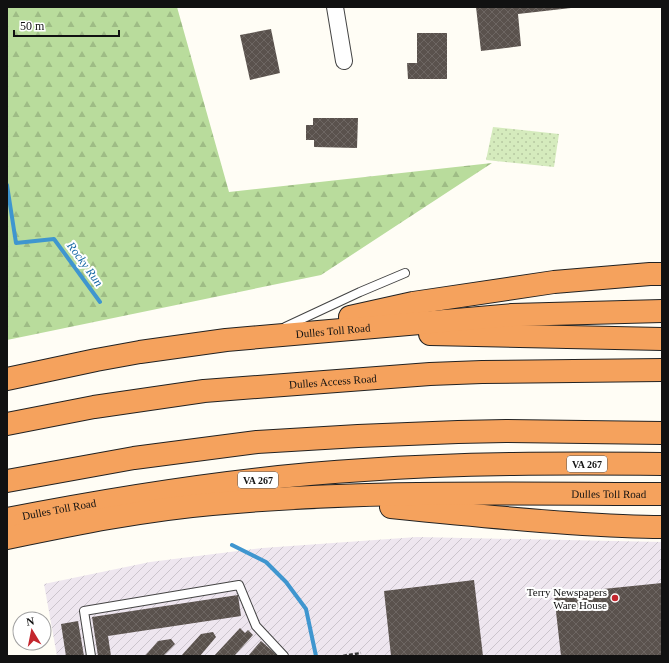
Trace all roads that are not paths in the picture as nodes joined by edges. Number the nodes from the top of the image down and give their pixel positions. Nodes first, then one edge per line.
1 (335, 7) edge
2 (344, 60) dead end
3 (405, 273) dead end
4 (662, 274) edge
5 (662, 311) edge
6 (262, 336) junction
7 (662, 339) edge
8 (96, 360) junction
9 (7, 368) edge
10 (662, 370) edge
11 (7, 379) edge
12 (7, 424) edge
13 (662, 433) edge
14 (662, 464) edge
15 (7, 481) edge
16 (662, 494) edge
17 (282, 499) junction
18 (7, 519) edge
19 (104, 519) junction
20 (662, 527) edge
21 (7, 538) edge
22 (7, 549) edge
23 (92, 656) edge
24 (284, 656) edge

1 - 2 street
3 - 6 lane
4 - 6 highway
5 - 6 highway, Dulles Toll Road
6 - 7 highway
6 - 8 highway, Dulles Toll Road
8 - 9 highway
8 - 11 highway, Dulles Toll Road
10 - 12 highway, Dulles Access Road
13 - 15 highway
14 - 18 highway, Dulles Toll Road / VA 267
16 - 17 highway, Dulles Toll Road / VA 267
17 - 19 highway, Dulles Toll Road / VA 267
17 - 20 highway
19 - 21 highway, Dulles Toll Road / VA 267
19 - 22 highway
23 - 24 lane

